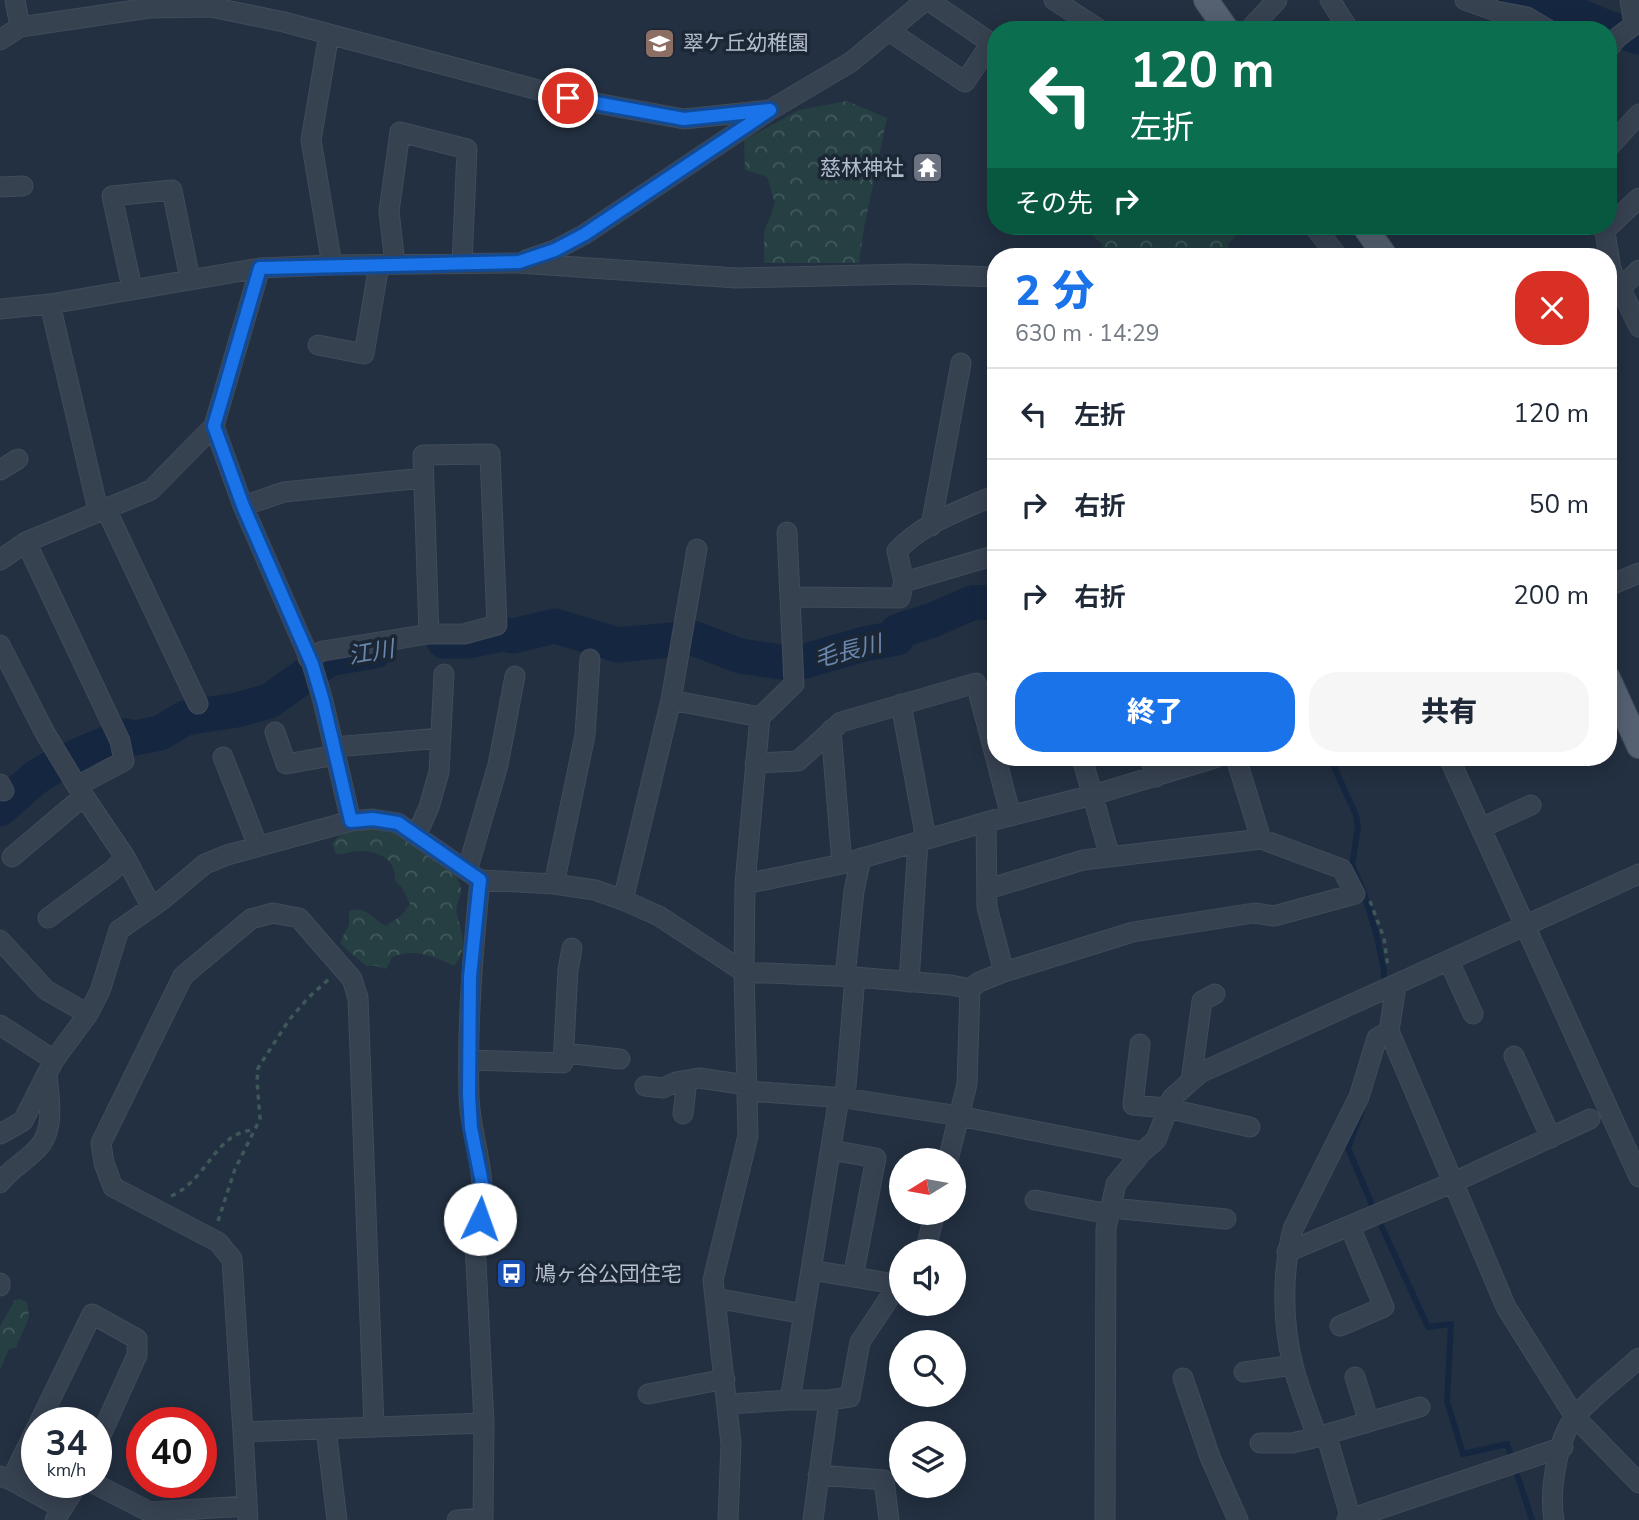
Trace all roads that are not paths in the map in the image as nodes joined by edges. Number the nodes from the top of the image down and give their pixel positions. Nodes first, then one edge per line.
1 (15, 0) edge
2 (927, 0) edge
3 (1054, 0) edge
4 (1206, 0) edge
5 (1277, 0) edge
6 (1330, 0) edge
7 (1465, 0) edge
8 (1630, 0) edge
9 (1086, 21) edge
10 (1221, 21) edge
11 (1257, 21) edge
12 (1343, 21) edge
13 (1534, 21) edge
14 (20, 27) junction
15 (889, 31) junction
16 (329, 34) junction
17 (1620, 37) edge
18 (0, 40) edge
19 (987, 40) edge
20 (987, 49) edge
21 (770, 110) junction
22 (1639, 114) edge
23 (1617, 138) edge
24 (23, 186) dead end
25 (0, 187) edge
26 (1639, 198) edge
27 (1617, 217) edge
28 (519, 262) junction
29 (462, 263) junction
30 (332, 265) junction
31 (387, 265) junction
32 (260, 268) junction
33 (1639, 270) edge
34 (987, 277) edge
35 (190, 279) junction
36 (1617, 281) edge
37 (132, 288) junction
38 (1621, 288) junction
39 (50, 303) junction
40 (0, 309) edge
41 (1639, 327) edge
42 (318, 345) dead end
43 (961, 363) dead end
44 (214, 426) junction
45 (18, 459) dead end
46 (0, 470) edge
47 (423, 478) junction
48 (987, 499) edge
49 (243, 506) junction
50 (102, 509) junction
51 (931, 526) junction
52 (787, 532) dead end
53 (26, 542) junction
54 (696, 549) dead end
55 (987, 558) edge
56 (0, 560) edge
57 (1639, 572) edge
58 (904, 582) junction
59 (1617, 582) edge
60 (790, 597) junction
61 (429, 634) junction
62 (0, 645) edge
63 (309, 658) junction
64 (590, 659) dead end
65 (444, 674) dead end
66 (515, 676) dead end
67 (1617, 698) edge
68 (671, 700) junction
69 (198, 704) dead end
70 (901, 704) junction
71 (760, 717) junction
72 (987, 726) edge
73 (831, 730) junction
74 (275, 732) dead end
75 (441, 738) junction
76 (1639, 746) edge
77 (335, 751) junction
78 (223, 757) dead end
79 (755, 763) junction
80 (997, 766) edge
81 (1084, 766) edge
82 (1238, 766) edge
83 (1453, 766) edge
84 (1153, 767) edge
85 (80, 791) junction
86 (1093, 795) junction
87 (1531, 805) dead end
88 (1010, 816) junction
89 (351, 821) junction
90 (986, 822) junction
91 (1481, 828) junction
92 (417, 834) junction
93 (1261, 839) junction
94 (922, 840) junction
95 (258, 846) junction
96 (12, 857) dead end
97 (1110, 857) junction
98 (125, 858) junction
99 (861, 858) junction
100 (842, 864) junction
101 (1639, 874) edge
102 (474, 875) junction
103 (554, 884) junction
104 (745, 884) junction
105 (988, 889) junction
106 (623, 900) junction
107 (151, 906) junction
108 (48, 919) dead end
109 (1525, 926) junction
110 (0, 940) edge
111 (572, 948) dead end
112 (1450, 961) junction
113 (744, 972) junction
114 (1004, 972) junction
115 (850, 976) junction
116 (909, 982) junction
117 (1394, 987) junction
118 (970, 989) junction
119 (1215, 994) dead end
120 (88, 1014) junction
121 (1473, 1014) dead end
122 (0, 1025) edge
123 (1389, 1031) junction
124 (1140, 1044) dead end
125 (564, 1053) junction
126 (1514, 1056) dead end
127 (620, 1059) dead end
128 (469, 1060) junction
129 (50, 1065) junction
130 (687, 1080) junction
131 (1191, 1081) junction
132 (645, 1086) dead end
133 (748, 1088) junction
134 (842, 1098) junction
135 (1166, 1108) junction
136 (683, 1114) dead end
137 (959, 1116) junction
138 (1590, 1119) dead end
139 (1250, 1128) dead end
140 (0, 1134) edge
141 (1550, 1138) junction
142 (951, 1148) edge
143 (831, 1150) junction
144 (1142, 1152) junction
145 (1639, 1177) edge
146 (0, 1182) edge
147 (1454, 1182) junction
148 (1035, 1200) dead end
149 (1110, 1211) junction
150 (1226, 1219) dead end
151 (1350, 1227) junction
152 (1287, 1252) junction
153 (811, 1270) junction
154 (853, 1277) junction
155 (889, 1283) edge
156 (715, 1297) junction
157 (889, 1301) edge
158 (804, 1314) junction
159 (1340, 1326) dead end
160 (1639, 1358) edge
161 (1293, 1365) junction
162 (1244, 1372) dead end
163 (1355, 1377) dead end
164 (1182, 1378) dead end
165 (725, 1380) junction
166 (648, 1394) dead end
167 (790, 1400) junction
168 (829, 1400) junction
169 (728, 1404) junction
170 (47, 1407) edge
171 (1420, 1407) dead end
172 (112, 1410) edge
173 (1575, 1417) junction
174 (1369, 1422) junction
175 (484, 1423) junction
176 (374, 1427) junction
177 (326, 1429) junction
178 (243, 1432) junction
179 (1322, 1436) junction
180 (1260, 1443) dead end
181 (1563, 1447) junction
182 (21, 1453) edge
183 (818, 1475) junction
184 (6, 1478) edge
185 (1639, 1483) edge
186 (112, 1494) edge
187 (68, 1498) edge
188 (247, 1513) edge
189 (58, 1514) edge
190 (1386, 1514) edge
191 (150, 1516) edge
192 (483, 1519) edge
193 (1349, 1519) edge
194 (337, 1520) edge
195 (457, 1520) edge
196 (729, 1520) edge
197 (813, 1520) edge
198 (890, 1520) edge
199 (1105, 1520) edge
200 (1238, 1520) edge
201 (1554, 1520) edge

1 - 14 street
2 - 15 street
2 - 19 street
3 - 9 street
4 - 10 main road
5 - 11 street
6 - 12 street
7 - 13 street
8 - 17 street
14 - 16 street
14 - 18 street
15 - 20 street
15 - 21 street
16 - 21 street
16 - 30 street
21 - 28 street
22 - 23 street
24 - 25 street
26 - 27 street
28 - 29 street
28 - 34 street
29 - 31 street
29 - 31 street
30 - 31 street
30 - 32 street
31 - 42 street
32 - 35 street
32 - 44 street
33 - 38 street
35 - 37 street
35 - 37 street
36 - 38 street
37 - 39 street
38 - 41 street
39 - 40 street
39 - 50 street
43 - 51 street
44 - 49 street
44 - 50 street
45 - 46 street
47 - 49 street
47 - 61 street
47 - 61 street
48 - 51 street
49 - 63 street
50 - 53 street
50 - 69 street
51 - 58 street
52 - 60 street
53 - 56 street
53 - 85 street
54 - 68 street
55 - 58 street
57 - 59 street
58 - 60 street
60 - 71 street
61 - 63 street
62 - 85 street
63 - 77 street
64 - 103 street
65 - 75 street
66 - 102 street
67 - 76 main road
68 - 71 street
68 - 106 street
70 - 72 street
70 - 73 street
70 - 94 street
71 - 79 street
73 - 79 street
73 - 100 street
74 - 77 street
75 - 77 street
75 - 92 street
77 - 89 street
78 - 95 street
79 - 104 street
80 - 88 street
81 - 86 street
82 - 93 street
83 - 91 street
84 - 86 street
85 - 96 street
85 - 98 street
86 - 88 street
86 - 97 street
87 - 91 street
88 - 90 street
89 - 92 street
89 - 95 street
90 - 94 street
90 - 105 street
91 - 109 street
92 - 102 street
93 - 97 street
93 - 114 street
94 - 99 street
94 - 116 street
95 - 107 street
97 - 105 street
98 - 107 street
98 - 108 street
99 - 100 street
99 - 115 street
100 - 104 street
101 - 109 street
102 - 103 street
102 - 128 street
103 - 106 street
104 - 113 street
105 - 114 street
106 - 113 street
107 - 120 street
109 - 112 street
109 - 145 street
110 - 120 street
111 - 125 street
112 - 117 street
112 - 121 street
113 - 115 street
113 - 133 street
114 - 118 street
115 - 116 street
115 - 134 street
116 - 118 street
117 - 123 street
117 - 131 street
118 - 137 street
119 - 131 street
120 - 129 street
122 - 129 street
123 - 147 street
123 - 152 street
124 - 135 street
125 - 127 street
125 - 128 street
126 - 141 street
128 - 175 street
129 - 140 street
129 - 146 street
130 - 132 street
130 - 133 street
130 - 136 street
131 - 135 street
133 - 134 street
133 - 156 street
134 - 137 street
134 - 143 street
135 - 139 street
135 - 144 street
137 - 142 street
137 - 144 street
138 - 141 street
141 - 147 street
143 - 153 street
143 - 154 street
144 - 149 street
147 - 151 street
147 - 173 street
148 - 149 street
149 - 150 street
149 - 199 street
151 - 152 street
151 - 159 street
152 - 161 street
153 - 154 street
153 - 158 street
154 - 155 street
156 - 158 street
156 - 165 street
157 - 168 street
158 - 167 street
160 - 173 street
161 - 162 street
161 - 179 street
163 - 174 street
164 - 200 street
165 - 166 street
165 - 169 street
167 - 168 street
167 - 169 street
168 - 183 street
169 - 196 street
170 - 172 street
171 - 174 street
173 - 181 street
173 - 185 street
174 - 179 street
175 - 176 street
175 - 192 street
176 - 177 street
176 - 178 street
177 - 178 street
177 - 194 street
178 - 188 street
179 - 180 street
179 - 193 street
181 - 190 street
181 - 201 street
182 - 184 street
183 - 197 street
183 - 198 street
184 - 189 street
186 - 191 street
187 - 189 street
188 - 191 street
190 - 193 street
192 - 195 street

